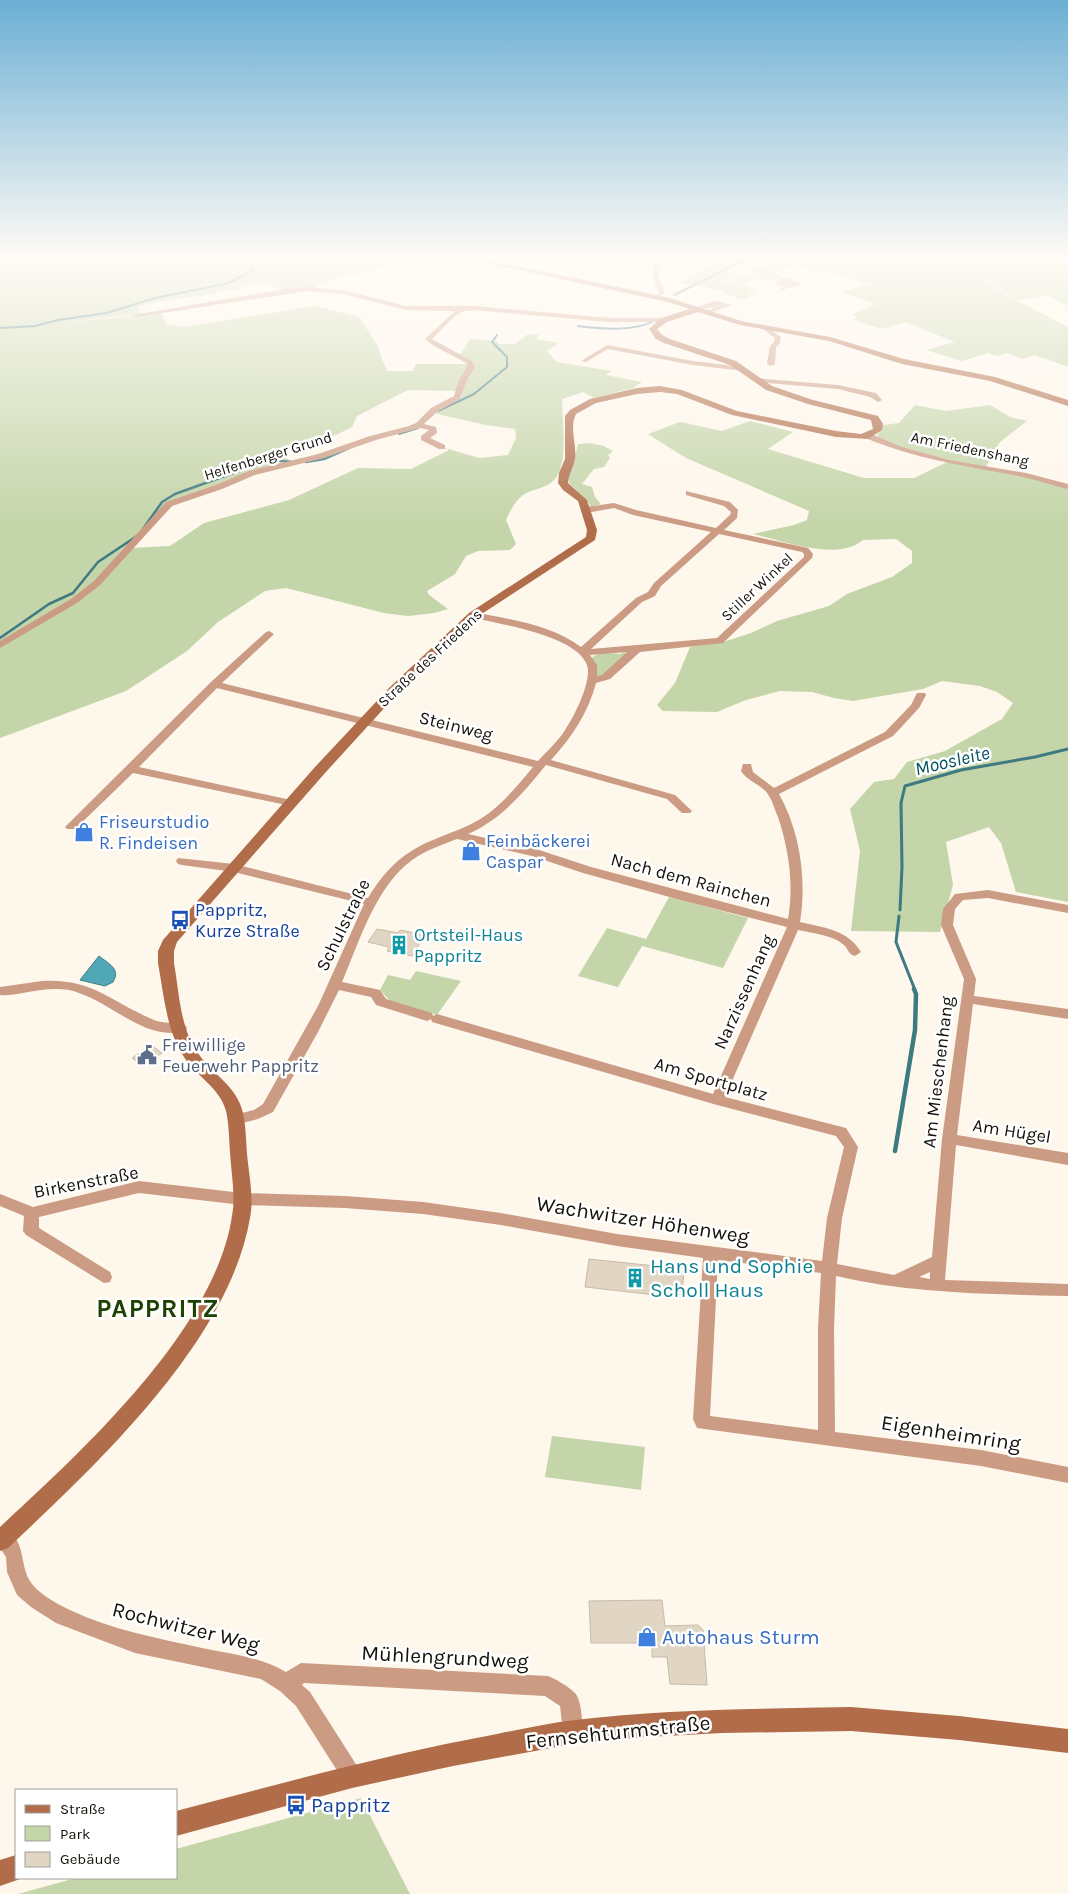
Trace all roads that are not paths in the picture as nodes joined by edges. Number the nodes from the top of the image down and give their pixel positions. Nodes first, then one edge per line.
1 (441, 347) edge
2 (606, 347) edge
3 (610, 347) edge
4 (690, 347) edge
5 (773, 347) edge
6 (858, 347) edge
7 (584, 361) dead end
8 (771, 364) dead end
9 (743, 369) junction
10 (757, 380) junction
11 (878, 400) dead end
12 (1068, 404) edge
13 (419, 425) junction
14 (868, 436) junction
15 (442, 447) dead end
16 (1068, 487) edge
17 (689, 493) dead end
18 (586, 510) junction
19 (716, 534) junction
20 (473, 615) junction
21 (270, 634) dead end
22 (0, 645) edge
23 (637, 649) junction
24 (582, 652) junction
25 (592, 681) junction
26 (215, 684) junction
27 (921, 695) dead end
28 (364, 721) junction
29 (542, 763) junction
30 (747, 766) dead end
31 (131, 769) junction
32 (773, 793) junction
33 (291, 803) junction
34 (686, 811) dead end
35 (71, 827) dead end
36 (455, 835) junction
37 (182, 861) dead end
38 (234, 868) junction
39 (371, 902) junction
40 (1068, 909) edge
41 (793, 926) junction
42 (856, 952) dead end
43 (334, 985) junction
44 (3, 991) dead end
45 (967, 1000) junction
46 (1068, 1014) edge
47 (180, 1028) junction
48 (716, 1100) junction
49 (235, 1120) junction
50 (949, 1139) junction
51 (1068, 1159) edge
52 (242, 1199) junction
53 (0, 1200) edge
54 (32, 1213) junction
55 (711, 1253) junction
56 (939, 1261) junction
57 (828, 1268) junction
58 (104, 1277) dead end
59 (896, 1281) junction
60 (937, 1286) junction
61 (1068, 1290) edge
62 (827, 1437) junction
63 (1068, 1475) edge
64 (2, 1539) edge
65 (287, 1684) junction
66 (573, 1732) junction
67 (1068, 1741) edge
68 (352, 1776) junction
69 (178, 1823) edge
70 (15, 1868) edge
71 (0, 1873) edge

1 - 13 street, Helfenberger Grund
2 - 7 street
3 - 9 street
4 - 9 street
5 - 8 street
6 - 12 street
9 - 10 street
10 - 11 street
10 - 14 street
13 - 15 street
13 - 22 street, Helfenberger Grund
14 - 16 street, Am Friedenshang
14 - 18 street, Straße des Friedens
17 - 19 street
18 - 19 street
18 - 20 street, Straße des Friedens
19 - 23 street, Stiller Winkel
19 - 24 street
20 - 24 street
20 - 28 street, Straße des Friedens
21 - 26 street
23 - 24 street
23 - 25 street
24 - 25 street
25 - 29 street, Schulstraße
26 - 28 street, Steinweg
26 - 31 street
27 - 32 street
28 - 29 street, Steinweg
28 - 33 street, Straße des Friedens
29 - 34 street
29 - 36 street, Schulstraße
30 - 32 street
31 - 33 street
31 - 35 street
32 - 41 street, Narzissenhang
33 - 38 street, Straße des Friedens
36 - 39 street, Schulstraße
36 - 41 street, Nach dem Rainchen
37 - 38 street
38 - 39 street
38 - 47 street, Straße des Friedens
39 - 43 street, Schulstraße
40 - 45 street, Am Mieschenhang
41 - 42 street, Nach dem Rainchen
41 - 48 street, Narzissenhang
43 - 48 street, Am Sportplatz
43 - 49 street, Schulstraße
44 - 47 street
45 - 46 street
45 - 50 street, Am Mieschenhang
47 - 49 street, Straße des Friedens
48 - 57 street, Am Sportplatz
49 - 52 street, Straße des Friedens
50 - 51 street, Am Hügel
50 - 56 street, Am Mieschenhang
52 - 54 street, Birkenstraße
52 - 55 street, Wachwitzer Höhenweg
52 - 64 street, Straße des Friedens
53 - 54 street, Birkenstraße
54 - 58 street
55 - 57 street, Wachwitzer Höhenweg
55 - 62 street, Eigenheimring
56 - 59 street
56 - 60 street, Am Mieschenhang
57 - 59 street, Wachwitzer Höhenweg
57 - 62 street
59 - 60 street, Wachwitzer Höhenweg
60 - 61 street, Wachwitzer Höhenweg
62 - 63 street, Eigenheimring
64 - 65 street, Rochwitzer Weg
65 - 66 street, Mühlengrundweg
65 - 68 street, Rochwitzer Weg
66 - 67 street, Fernsehturmstraße
66 - 68 street, Fernsehturmstraße
68 - 69 street, Fernsehturmstraße
70 - 71 street

